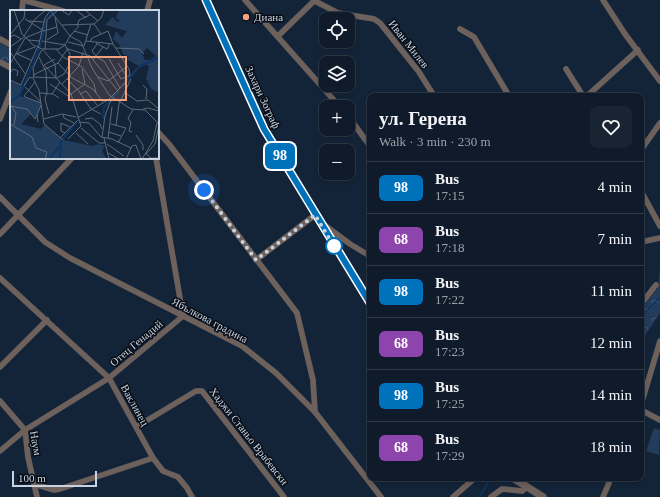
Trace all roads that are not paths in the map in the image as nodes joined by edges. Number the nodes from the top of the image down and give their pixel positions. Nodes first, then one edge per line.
1 (23, 0) edge
2 (150, 0) edge
3 (206, 0) edge
4 (245, 0) edge
5 (315, 0) edge
6 (603, 0) edge
7 (22, 10) edge
8 (59, 10) edge
9 (147, 10) edge
10 (460, 29) dead end
11 (278, 36) junction
12 (0, 39) edge
13 (10, 44) edge
14 (638, 50) junction
15 (0, 62) edge
16 (10, 67) edge
17 (566, 69) dead end
18 (660, 81) edge
19 (432, 93) edge
20 (507, 93) edge
21 (581, 93) edge
22 (591, 93) edge
23 (10, 94) edge
24 (334, 100) edge
25 (0, 119) edge
26 (660, 123) edge
27 (355, 126) edge
28 (159, 133) edge
29 (367, 142) edge
30 (644, 146) edge
31 (71, 159) edge
32 (156, 159) edge
33 (0, 197) edge
34 (644, 197) edge
35 (18, 216) junction
36 (317, 218) junction
37 (660, 226) edge
38 (0, 234) edge
39 (660, 238) edge
40 (644, 241) edge
41 (367, 254) edge
42 (256, 260) junction
43 (0, 278) edge
44 (656, 286) dead end
45 (367, 298) edge
46 (644, 300) edge
47 (183, 316) junction
48 (47, 320) junction
49 (660, 341) edge
50 (0, 367) edge
51 (109, 378) junction
52 (644, 395) edge
53 (0, 400) edge
54 (315, 412) junction
55 (644, 412) edge
56 (660, 420) edge
57 (136, 427) junction
58 (25, 430) junction
59 (0, 451) edge
60 (153, 458) junction
61 (367, 479) edge
62 (369, 481) edge
63 (472, 481) edge
64 (518, 481) edge
65 (610, 481) edge
66 (34, 484) junction
67 (527, 486) junction
68 (37, 497) edge
69 (192, 497) edge
70 (284, 497) edge
71 (381, 497) edge
72 (453, 497) edge
73 (491, 497) edge
74 (543, 497) edge
75 (603, 497) edge

1 - 7 street
1 - 8 street
2 - 9 street
3 - 36 street, Захари Зограф
4 - 11 street
5 - 11 street
5 - 19 street, Иван Милев
6 - 14 street
10 - 20 street
11 - 24 street
12 - 13 street
14 - 18 street
14 - 22 street
15 - 16 street
17 - 21 street
23 - 25 street
26 - 30 street
27 - 29 street
28 - 42 street
31 - 35 street
32 - 47 street
33 - 35 street, Ябълкова градина
34 - 37 street
35 - 38 street
35 - 47 street, Ябълкова градина
36 - 41 street
36 - 42 street
36 - 45 street, Захари Зограф
39 - 40 street
42 - 54 street
43 - 48 street, Ваклинец
44 - 46 street
47 - 51 street, Отец Генадий
47 - 54 street, Ябълкова градина
48 - 50 street
48 - 51 street, Ваклинец
49 - 52 street
51 - 57 street, Ваклинец
51 - 58 street, Отец Генадий
53 - 58 street, Наум
54 - 61 street, Ябълкова градина
55 - 56 street
57 - 60 street, Ваклинец
57 - 70 street, Хаджи Станьо Врабевски
58 - 59 street, Отец Генадий
58 - 66 street, Наум
60 - 66 street
60 - 69 street, Ваклинец
62 - 71 street, Ябълкова градина
63 - 72 street
64 - 67 street
65 - 75 street
66 - 68 street, Наум
67 - 73 street
67 - 74 street

